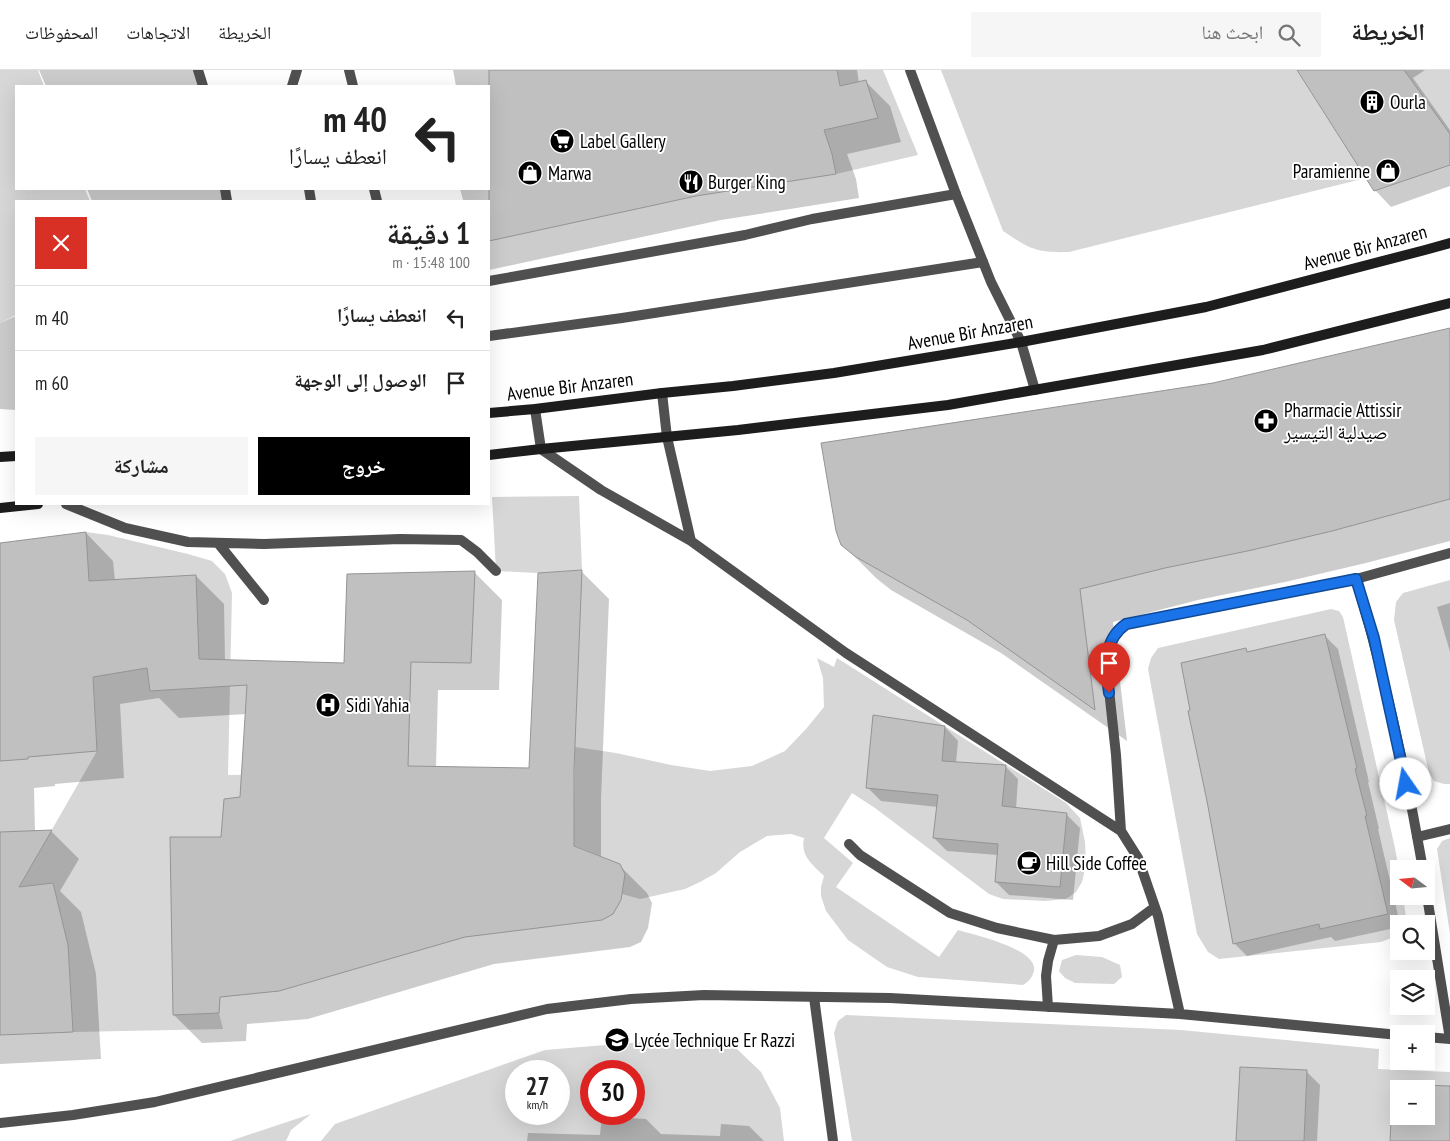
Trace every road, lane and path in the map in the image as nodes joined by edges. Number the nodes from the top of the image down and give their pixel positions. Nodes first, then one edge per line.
1 (198, 70) edge
2 (297, 70) edge
3 (349, 70) edge
4 (910, 70) edge
5 (203, 85) edge
6 (292, 85) edge
7 (353, 85) edge
8 (956, 194) junction
9 (1450, 242) edge
10 (983, 262) junction
11 (490, 281) edge
12 (1450, 303) edge
13 (490, 336) edge
14 (1021, 342) junction
15 (1035, 390) junction
16 (662, 393) junction
17 (535, 408) junction
18 (490, 413) edge
19 (667, 437) junction
20 (541, 449) junction
21 (490, 455) edge
22 (15, 456) edge
23 (0, 457) edge
24 (28, 505) edge
25 (68, 505) edge
26 (0, 508) edge
27 (691, 541) junction
28 (218, 543) junction
29 (1450, 553) edge
30 (496, 571) dead end
31 (1356, 579) junction
32 (264, 600) dead end
33 (1450, 829) edge
34 (1121, 831) junction
35 (1417, 837) junction
36 (849, 844) dead end
37 (1421, 860) edge
38 (1428, 905) edge
39 (1155, 907) junction
40 (1054, 940) junction
41 (814, 997) junction
42 (1048, 1007) junction
43 (1180, 1014) junction
44 (1390, 1034) edge
45 (1435, 1038) edge
46 (1450, 1040) edge
47 (0, 1123) edge
48 (833, 1141) edge

1 - 5 street
2 - 6 street
3 - 7 street
4 - 8 street
8 - 10 street
8 - 11 street
9 - 14 main road, Avenue Bir Anzaren
10 - 13 street
10 - 14 street
12 - 15 main road
14 - 15 street
14 - 16 main road, Avenue Bir Anzaren
15 - 19 main road
16 - 17 main road, Avenue Bir Anzaren
16 - 19 street
17 - 18 main road, Avenue Bir Anzaren
17 - 20 street
19 - 20 main road
19 - 27 street
20 - 21 main road
20 - 27 street
22 - 23 main road
24 - 26 main road
25 - 28 street
27 - 34 street
28 - 30 street
28 - 32 street
29 - 31 street
31 - 34 street
31 - 35 street
33 - 35 street
34 - 39 street
35 - 37 street
36 - 40 street
38 - 46 street
39 - 40 street
39 - 43 street
40 - 42 street
41 - 42 street
41 - 47 street
41 - 48 street
42 - 43 street
43 - 44 street
45 - 46 street

